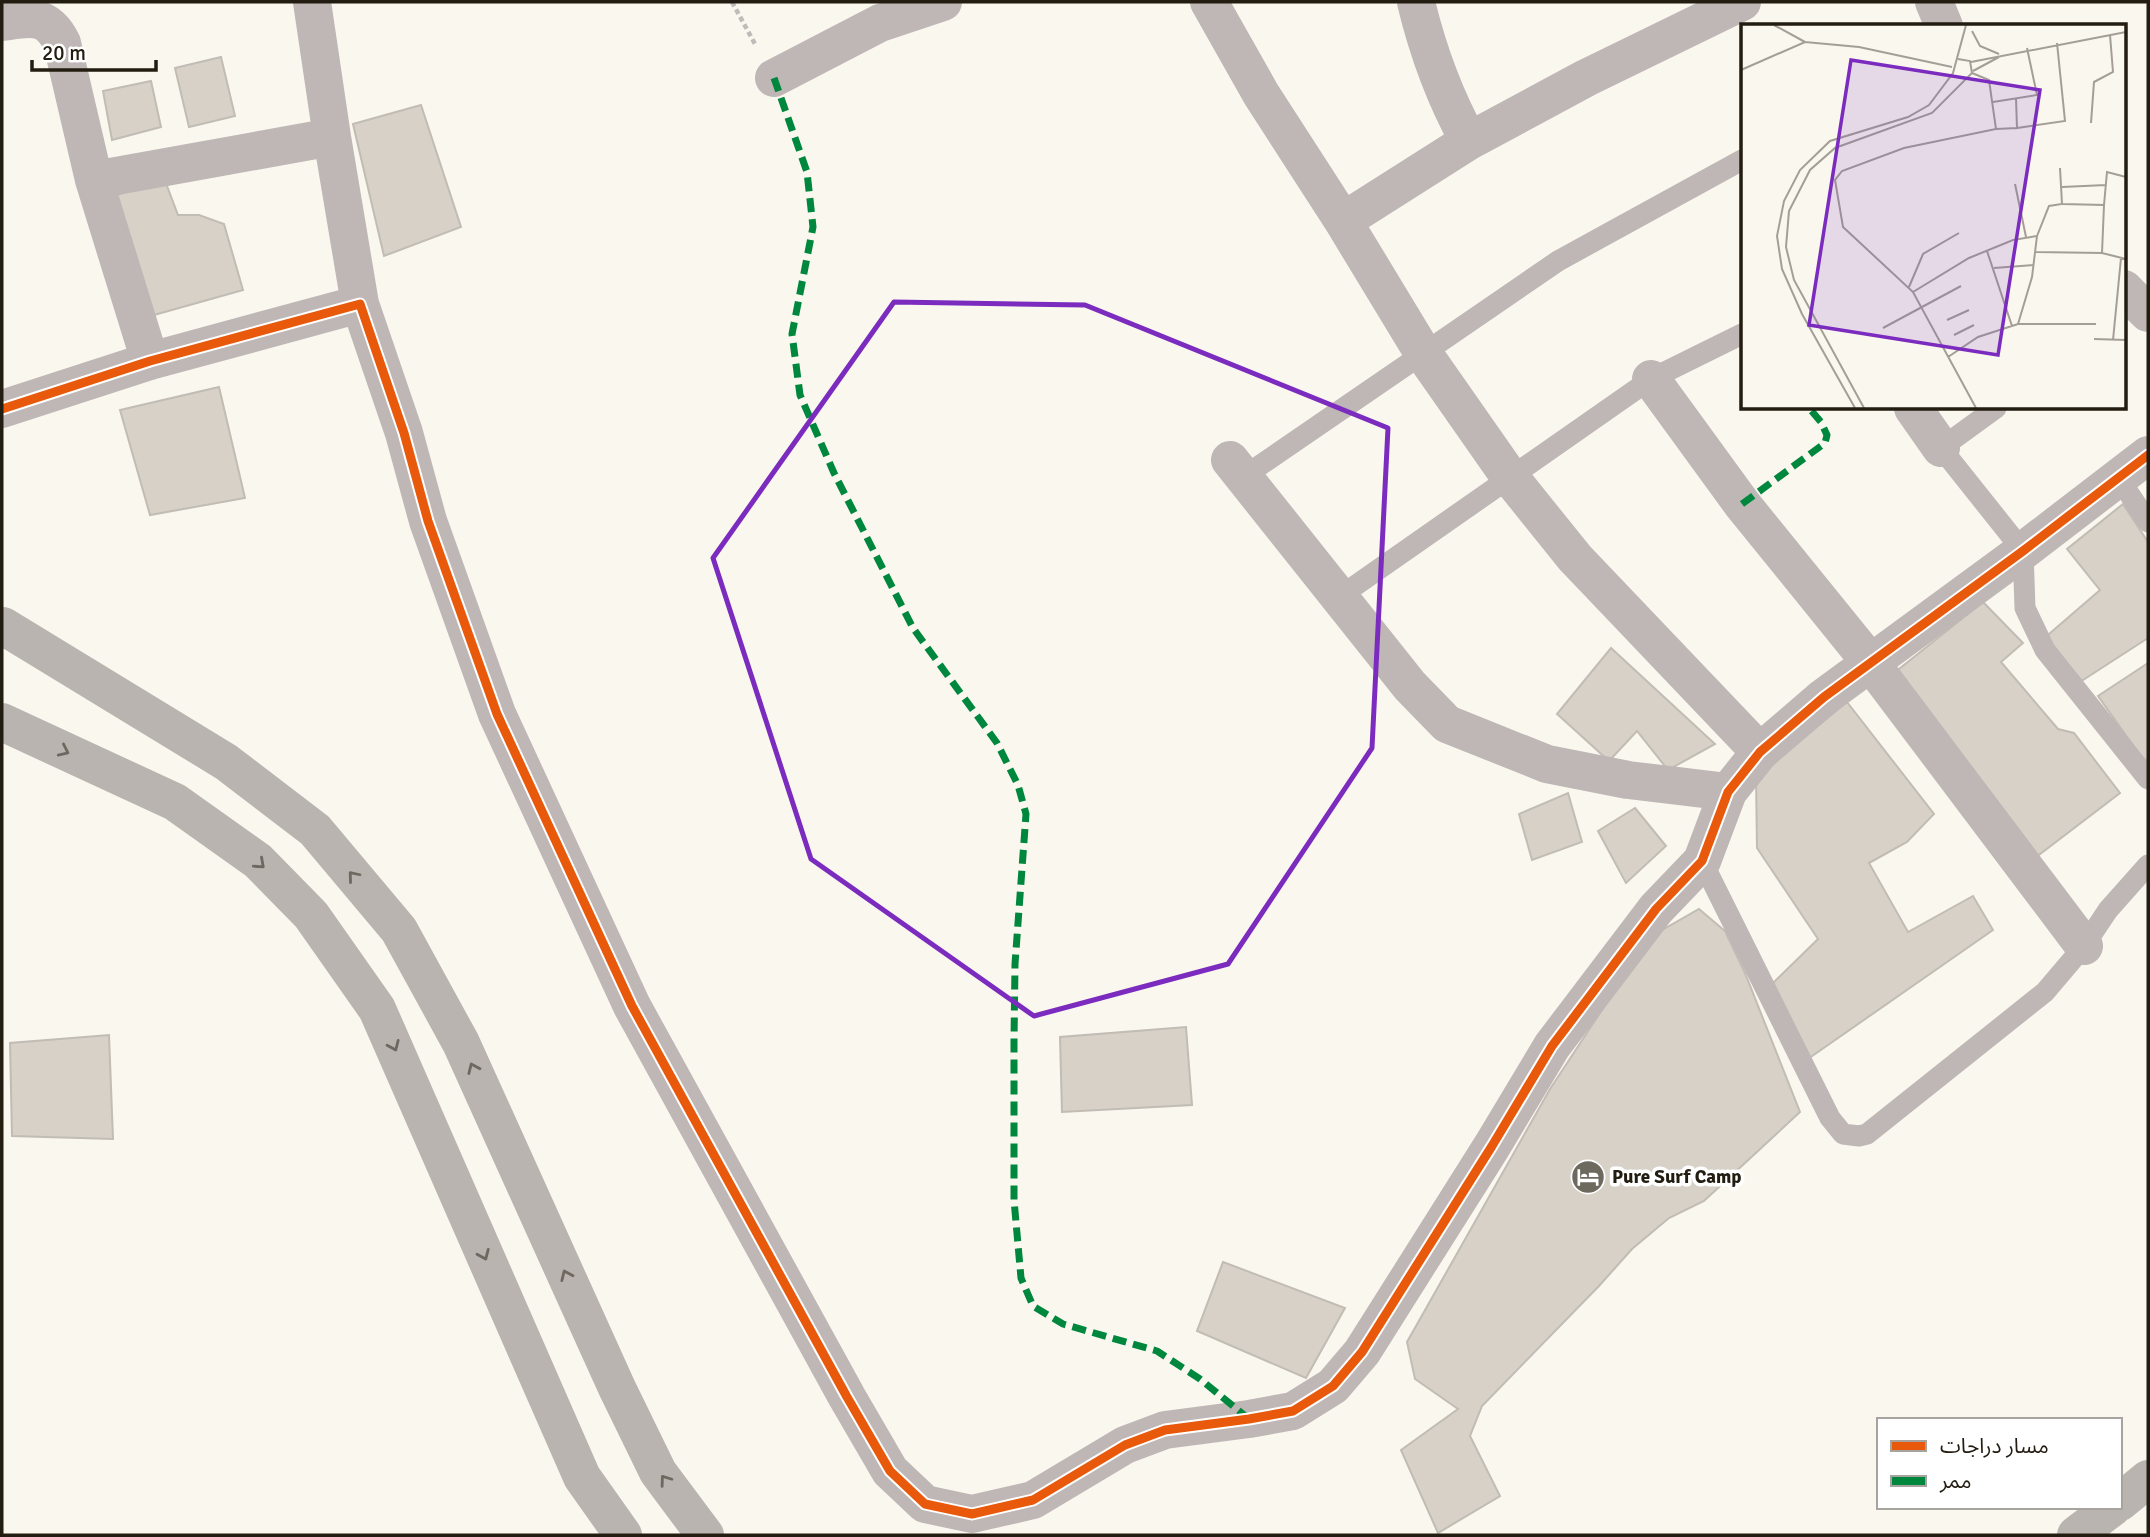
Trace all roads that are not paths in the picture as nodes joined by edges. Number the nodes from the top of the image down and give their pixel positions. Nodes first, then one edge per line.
1 (312, 2) edge
2 (943, 2) edge
3 (1209, 2) edge
4 (1416, 2) edge
5 (1742, 2) edge
6 (1934, 2) edge
7 (2, 22) edge
8 (1943, 24) edge
9 (774, 78) dead end
10 (332, 137) junction
11 (1469, 141) junction
12 (1741, 161) edge
13 (94, 180) junction
14 (1343, 221) junction
15 (360, 304) junction
16 (1741, 334) edge
17 (1423, 353) junction
18 (150, 361) junction
19 (1651, 379) junction
20 (2, 409) edge
21 (1914, 410) edge
22 (1993, 410) edge
23 (1941, 448) junction
24 (2148, 454) edge
25 (1236, 468) joint
26 (1509, 476) junction
27 (2118, 477) junction
28 (2148, 522) edge
29 (2023, 551) junction
30 (1339, 597) junction
31 (2, 636) edge
32 (1870, 662) junction
33 (2, 722) edge
34 (1760, 752) junction
35 (2148, 779) edge
36 (1728, 792) junction
37 (1702, 861) junction
38 (2148, 864) edge
39 (2084, 946) junction
40 (2148, 1479) edge
41 (2122, 1500) edge
42 (2110, 1509) edge
43 (623, 1535) edge
44 (705, 1535) edge
45 (2076, 1535) edge

1 - 10 street
2 - 9 street
3 - 14 street
4 - 11 street
5 - 11 street
6 - 8 street
7 - 13 street
10 - 13 street
10 - 15 street
11 - 14 street
12 - 17 lane
13 - 18 street
14 - 17 street
15 - 18 street
15 - 37 street
16 - 19 lane
17 - 25 lane
17 - 26 street
18 - 20 street
19 - 26 lane
19 - 32 street
21 - 23 street
22 - 23 lane
23 - 29 lane
24 - 27 street
25 - 30 street
26 - 30 lane
26 - 34 street
27 - 28 lane
27 - 29 street
29 - 32 street
29 - 35 lane
30 - 36 street
44 -> 31 highway
32 - 34 street
32 - 39 street
33 -> 43 highway
34 - 36 street
36 - 37 street
37 - 39 lane
38 - 39 lane
40 - 41 highway
42 - 45 highway

